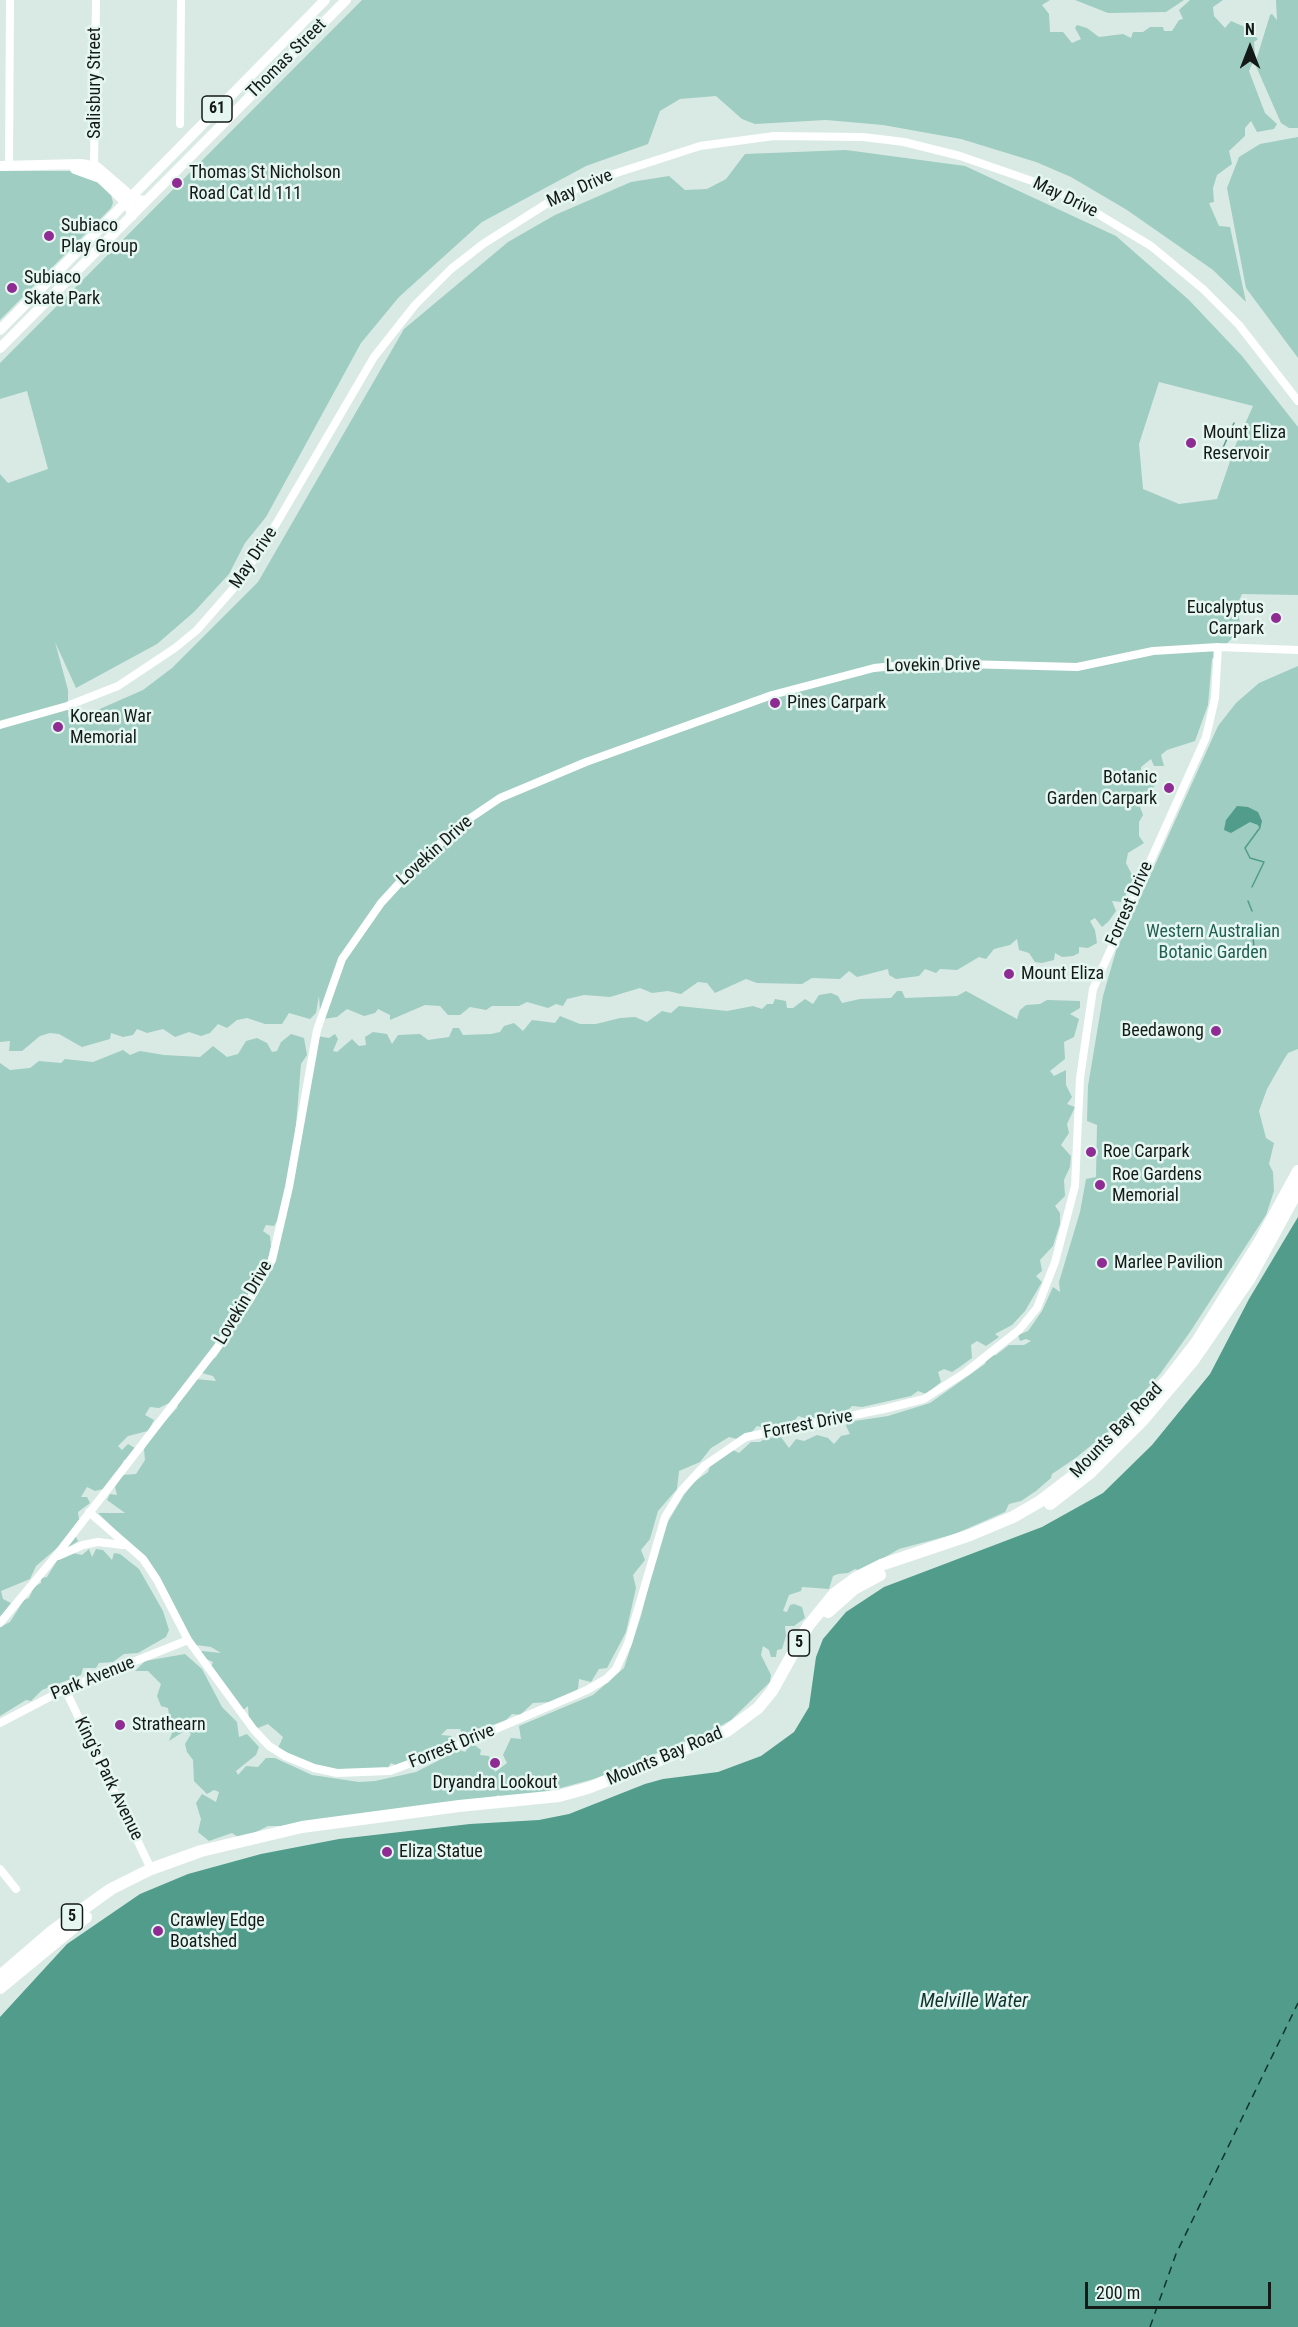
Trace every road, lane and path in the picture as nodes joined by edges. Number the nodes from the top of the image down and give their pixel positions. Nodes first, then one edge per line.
1 (10, 0) edge
2 (96, 0) edge
3 (181, 0) edge
4 (325, 0) edge
5 (346, 0) edge
6 (180, 124) dead end
7 (5, 166) edge
8 (63, 166) junction
9 (94, 167) junction
10 (128, 198) junction
11 (146, 201) junction
12 (132, 216) junction
13 (0, 330) edge
14 (0, 348) edge
15 (1298, 401) edge
16 (1218, 647) junction
17 (1298, 650) edge
18 (0, 725) edge
19 (1298, 1171) edge
20 (1298, 1190) edge
21 (89, 1512) junction
22 (129, 1548) junction
23 (54, 1558) junction
24 (0, 1623) edge
25 (188, 1640) junction
26 (65, 1689) junction
27 (0, 1723) edge
28 (0, 1869) edge
29 (151, 1869) junction
30 (16, 1889) dead end
31 (0, 1976) edge
32 (0, 1988) edge

1 - 7 street
2 - 9 street, Salisbury Street
3 - 6 street
4 - 10 main road, Thomas Street / 61
5 - 11 main road, Thomas Street / 61
7 - 8 main road
8 - 9 main road
8 - 10 main road
9 - 10 main road
10 - 11 main road
10 - 12 main road
10 - 13 main road, Thomas Street / 61
11 - 12 main road, Thomas Street / 61
12 - 14 main road, Thomas Street / 61
15 - 18 street, May Drive
16 - 17 street, Lovekin Drive
16 - 21 street, Lovekin Drive
16 - 25 street, Forrest Drive
19 - 29 highway, Mounts Bay Road / 5
20 - 32 highway, Mounts Bay Road / 5
21 - 22 street, Forrest Drive
21 - 23 street, Lovekin Drive
22 - 23 street
22 - 25 street, Forrest Drive
23 - 24 street, Lovekin Drive
25 - 26 street, Park Avenue
26 - 27 street, Park Avenue
26 - 29 street, King's Park Avenue
28 - 30 street
29 - 31 highway, Mounts Bay Road / 5

